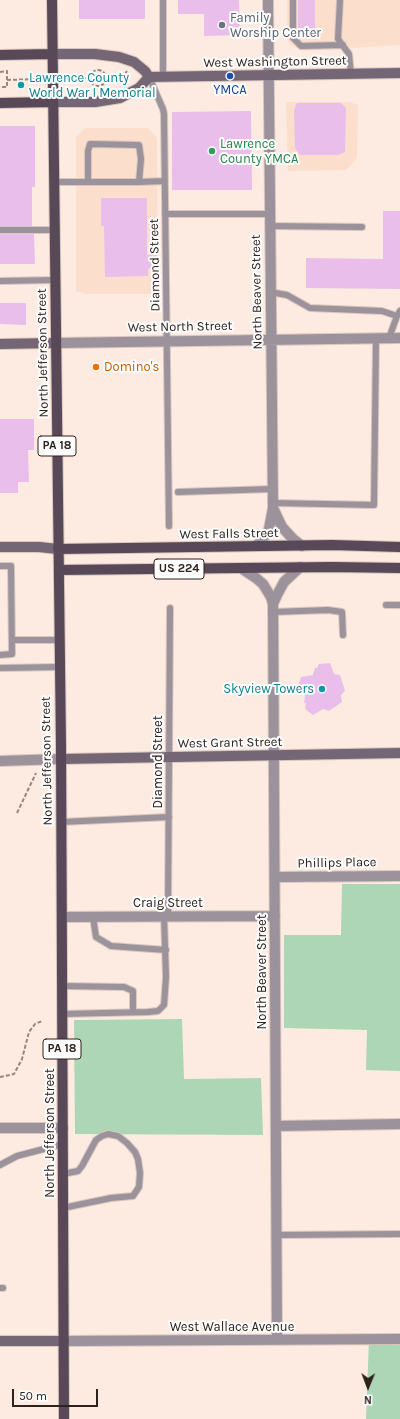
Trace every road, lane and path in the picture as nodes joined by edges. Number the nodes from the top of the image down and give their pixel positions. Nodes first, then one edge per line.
1 (52, 0) edge
2 (163, 0) edge
3 (268, 0) edge
4 (293, 0) edge
5 (340, 0) edge
6 (343, 45) junction
7 (52, 54) junction
8 (0, 55) edge
9 (0, 72) edge
10 (400, 73) edge
11 (351, 74) junction
12 (268, 75) junction
13 (149, 77) junction
14 (163, 77) junction
15 (71, 78) dead end
16 (90, 78) junction
17 (106, 78) junction
18 (122, 78) dead end
19 (37, 79) dead end
20 (7, 80) junction
21 (0, 87) edge
22 (53, 102) junction
23 (0, 103) edge
24 (88, 181) junction
25 (164, 181) junction
26 (54, 182) junction
27 (139, 182) junction
28 (165, 214) junction
29 (269, 214) junction
30 (269, 226) junction
31 (362, 227) dead end
32 (0, 230) edge
33 (54, 230) junction
34 (55, 280) junction
35 (0, 281) edge
36 (270, 292) junction
37 (398, 313) edge
38 (376, 338) junction
39 (389, 338) junction
40 (400, 338) edge
41 (271, 339) junction
42 (166, 340) junction
43 (56, 343) junction
44 (0, 344) edge
45 (272, 489) junction
46 (178, 492) dead end
47 (273, 506) junction
48 (169, 526) dead end
49 (256, 546) junction
50 (302, 546) junction
51 (0, 547) edge
52 (400, 547) edge
53 (58, 549) junction
54 (0, 566) edge
55 (300, 567) junction
56 (241, 568) junction
57 (400, 568) edge
58 (58, 570) junction
59 (386, 605) dead end
60 (400, 605) edge
61 (170, 608) dead end
62 (273, 608) junction
63 (344, 635) dead end
64 (12, 640) junction
65 (59, 640) junction
66 (0, 655) edge
67 (60, 667) junction
68 (0, 668) edge
69 (400, 753) edge
70 (274, 755) junction
71 (169, 757) junction
72 (61, 759) junction
73 (0, 761) edge
74 (36, 773) dead end
75 (17, 814) dead end
76 (169, 817) junction
77 (61, 822) junction
78 (400, 876) edge
79 (275, 877) junction
80 (166, 916) junction
81 (275, 916) junction
82 (62, 917) junction
83 (93, 917) junction
84 (166, 950) junction
85 (62, 986) junction
86 (133, 1012) junction
87 (62, 1014) junction
88 (42, 1022) dead end
89 (0, 1077) edge
90 (400, 1124) edge
91 (276, 1126) junction
92 (0, 1128) edge
93 (63, 1128) junction
94 (63, 1144) junction
95 (0, 1165) edge
96 (63, 1174) junction
97 (63, 1208) junction
98 (400, 1234) edge
99 (276, 1235) junction
100 (400, 1339) edge
101 (277, 1340) junction
102 (0, 1341) edge
103 (64, 1341) junction
104 (64, 1419) edge

1 - 7 main road, PA 18
2 - 14 lane
3 - 12 street, North Beaver Street
4 - 6 lane
5 - 6 lane
6 - 11 lane
7 - 8 main road
7 - 13 street
7 - 22 main road, PA 18
9 - 20 path
10 - 11 street, West Washington Street
11 - 12 street, West Washington Street
12 - 14 street, West Washington Street
12 - 29 street, North Beaver Street
13 - 14 street, West Washington Street
13 - 22 street
13 - 25 lane, Diamond Street
15 - 16 path
16 - 17 path
16 - 17 path
17 - 18 path
19 - 20 path
20 - 21 path
22 - 23 main road
22 - 26 main road, North Jefferson Street / PA 18
24 - 26 lane
24 - 27 lane
24 - 27 lane
25 - 27 lane
25 - 28 lane, Diamond Street
26 - 33 main road, North Jefferson Street / PA 18
28 - 29 lane
28 - 42 lane, Diamond Street
29 - 30 street, North Beaver Street
30 - 31 lane
30 - 36 street, North Beaver Street
32 - 33 lane
33 - 34 main road, North Jefferson Street / PA 18
34 - 35 lane
34 - 43 main road, North Jefferson Street / PA 18
36 - 37 lane
36 - 41 street, North Beaver Street
37 - 39 lane
38 - 39 street, West North Street
38 - 41 street, West North Street
38 - 47 lane
39 - 40 street, West North Street
41 - 42 street, West North Street
41 - 45 street, North Beaver Street
42 - 43 street, West North Street
42 - 48 lane, Diamond Street
43 - 44 street
43 - 53 main road, North Jefferson Street / PA 18
45 - 46 lane
45 - 47 street, North Beaver Street
47 - 49 street, North Beaver Street
47 - 50 street, North Beaver Street
49 - 50 main road, West Falls Street / US 224
49 - 53 main road, West Falls Street / US 224
50 - 52 main road, West Falls Street / US 224
51 - 53 street
53 - 58 main road, North Jefferson Street / PA 18
54 - 64 lane
55 - 56 main road, US 224
55 - 57 main road, US 224
55 - 62 street, North Beaver Street
56 - 58 main road, US 224
56 - 62 street, North Beaver Street
58 - 65 main road, North Jefferson Street / PA 18
59 - 60 lane
61 - 71 lane, Diamond Street
62 - 63 lane
62 - 70 street, North Beaver Street
64 - 65 lane
64 - 66 lane
65 - 67 main road, North Jefferson Street / PA 18
67 - 68 lane
67 - 72 main road, North Jefferson Street / PA 18
69 - 70 street, West Grant Street
70 - 71 street, West Grant Street
70 - 79 street, North Beaver Street
71 - 72 street, West Grant Street
71 - 76 lane, Diamond Street
72 - 73 street
72 - 77 main road, North Jefferson Street / PA 18
74 - 75 path
76 - 77 lane
76 - 80 lane, Diamond Street
77 - 82 main road, North Jefferson Street / PA 18
78 - 79 street, Phillips Place
79 - 81 street, North Beaver Street
80 - 81 street, Craig Street
80 - 83 street, Craig Street
80 - 84 lane, Diamond Street
81 - 91 street, North Beaver Street
82 - 83 street, Craig Street
82 - 85 main road, North Jefferson Street / PA 18
83 - 84 lane
84 - 86 lane, Diamond Street
85 - 86 lane
85 - 87 main road, North Jefferson Street / PA 18
86 - 87 lane, Diamond Street
87 - 93 main road, North Jefferson Street / PA 18
88 - 89 path
90 - 91 street
91 - 99 street, North Beaver Street
92 - 93 street
93 - 94 main road, North Jefferson Street / PA 18
94 - 95 lane
94 - 96 main road, North Jefferson Street / PA 18
96 - 97 main road, North Jefferson Street / PA 18
96 - 97 lane
97 - 103 main road, North Jefferson Street / PA 18
98 - 99 lane
99 - 101 street, North Beaver Street
100 - 101 street, West Wallace Avenue
101 - 103 street, West Wallace Avenue
102 - 103 street
103 - 104 main road, North Jefferson Street / PA 18

